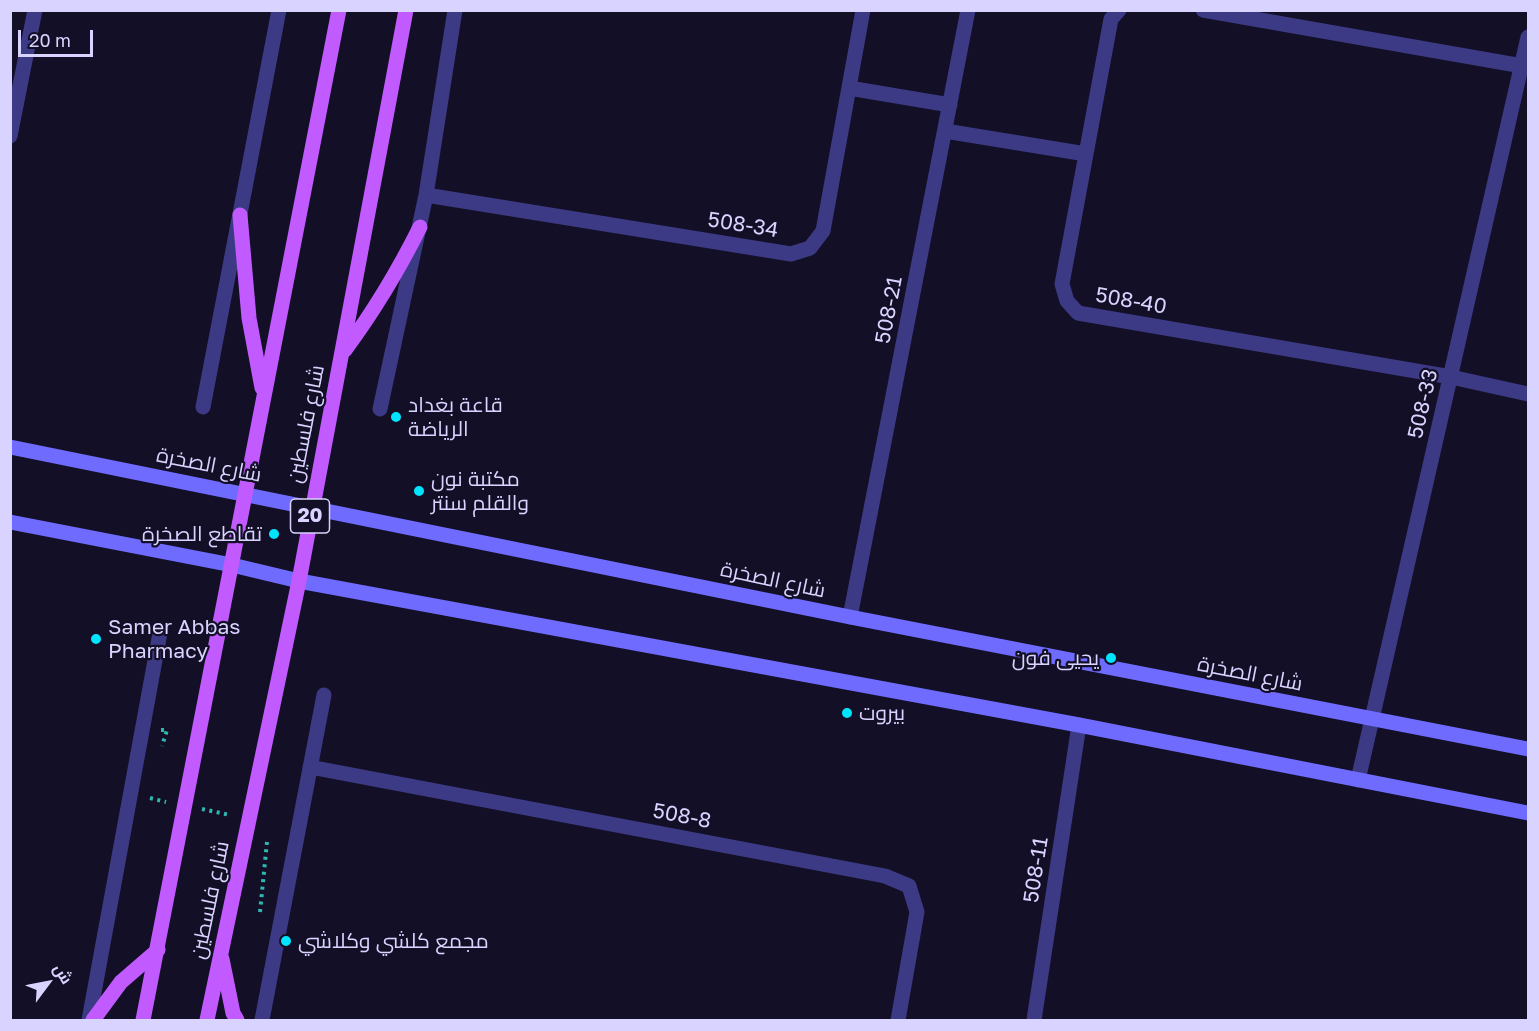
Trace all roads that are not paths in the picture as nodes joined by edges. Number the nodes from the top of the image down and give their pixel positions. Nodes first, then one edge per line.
1 (35, 10) edge
2 (279, 10) edge
3 (339, 10) edge
4 (406, 10) edge
5 (454, 10) edge
6 (862, 10) edge
7 (968, 10) edge
8 (1119, 10) edge
9 (1203, 10) edge
10 (1528, 37) edge
11 (1526, 66) edge
12 (849, 88) junction
13 (950, 105) junction
14 (945, 131) junction
15 (10, 136) edge
16 (1086, 154) junction
17 (426, 195) junction
18 (240, 215) junction
19 (420, 227) junction
20 (341, 355) junction
21 (1451, 377) junction
22 (1528, 394) edge
23 (264, 398) junction
24 (202, 408) dead end
25 (380, 409) dead end
26 (10, 447) edge
27 (246, 494) junction
28 (312, 507) junction
29 (10, 522) edge
30 (232, 565) junction
31 (299, 580) junction
32 (850, 617) junction
33 (160, 633) dead end
34 (324, 694) dead end
35 (1372, 719) junction
36 (1079, 725) junction
37 (1528, 749) edge
38 (310, 767) junction
39 (1358, 780) junction
40 (1528, 813) edge
41 (158, 950) junction
42 (220, 951) junction
43 (91, 1020) edge
44 (143, 1020) edge
45 (207, 1020) edge
46 (237, 1020) edge
47 (262, 1020) edge
48 (898, 1020) edge
49 (1034, 1020) edge

1 - 15 street
2 - 18 street
3 - 23 main road, شارع فلسطين
4 - 20 main road, شارع فلسطين / 20
5 - 17 street
6 - 12 street, 508-34
7 - 13 street, 508-21
8 - 16 street, 508-40
9 - 11 street
10 - 11 street, 508-33
11 - 21 street, 508-33
12 - 13 street
12 - 17 street, 508-34
13 - 14 street, 508-21
14 - 16 street
14 - 32 street, 508-21
16 - 21 street, 508-40
17 - 19 street
18 - 23 main road
18 - 24 street
19 - 20 main road
19 - 25 street
20 - 28 main road, شارع فلسطين / 20
21 - 22 street
21 - 35 street, 508-33
23 - 27 main road, شارع فلسطين
26 - 27 street, شارع الصخرة
27 - 28 street, شارع الصخرة
27 - 30 main road, شارع فلسطين
28 - 31 main road, شارع فلسطين / 20
28 - 32 street, شارع الصخرة
29 - 30 street
30 - 31 street
30 - 41 main road, شارع فلسطين
31 - 36 street
31 - 42 main road, شارع فلسطين / 20
32 - 35 street, شارع الصخرة
33 - 43 street
34 - 38 street
35 - 37 street, شارع الصخرة
35 - 39 street, 508-33
36 - 39 street
36 - 49 street, 508-11
38 - 47 street
38 - 48 street, 508-8
39 - 40 street
41 - 43 main road
41 - 44 main road, شارع فلسطين
42 - 45 main road, شارع فلسطين / 20
42 - 46 main road

